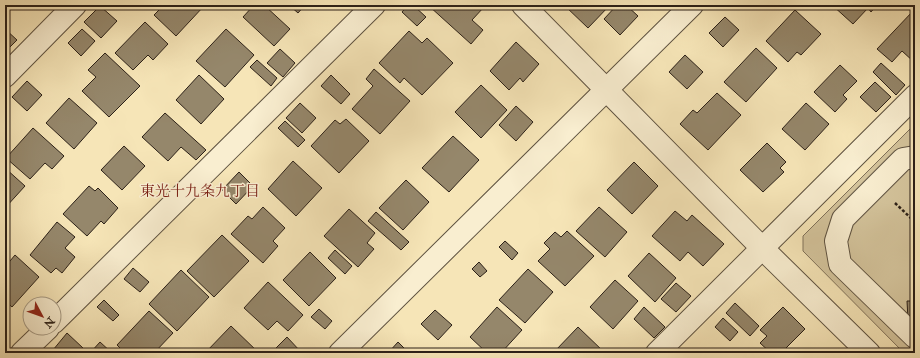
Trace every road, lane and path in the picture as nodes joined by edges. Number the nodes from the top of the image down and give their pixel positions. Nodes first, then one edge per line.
1 (75, 5) edge
2 (374, 5) edge
3 (523, 5) edge
4 (692, 5) edge
5 (5, 76) edge
6 (607, 90) junction
7 (915, 96) edge
8 (915, 157) edge
9 (762, 248) junction
10 (62, 314) edge
11 (40, 336) edge
12 (915, 337) edge
13 (22, 353) edge
14 (340, 353) edge
15 (657, 353) edge
16 (869, 353) edge

1 - 5 street
2 - 10 street
3 - 6 street
4 - 6 street
6 - 9 street
6 - 14 street
7 - 9 street
8 - 12 street
9 - 15 street
9 - 16 street
11 - 13 street

